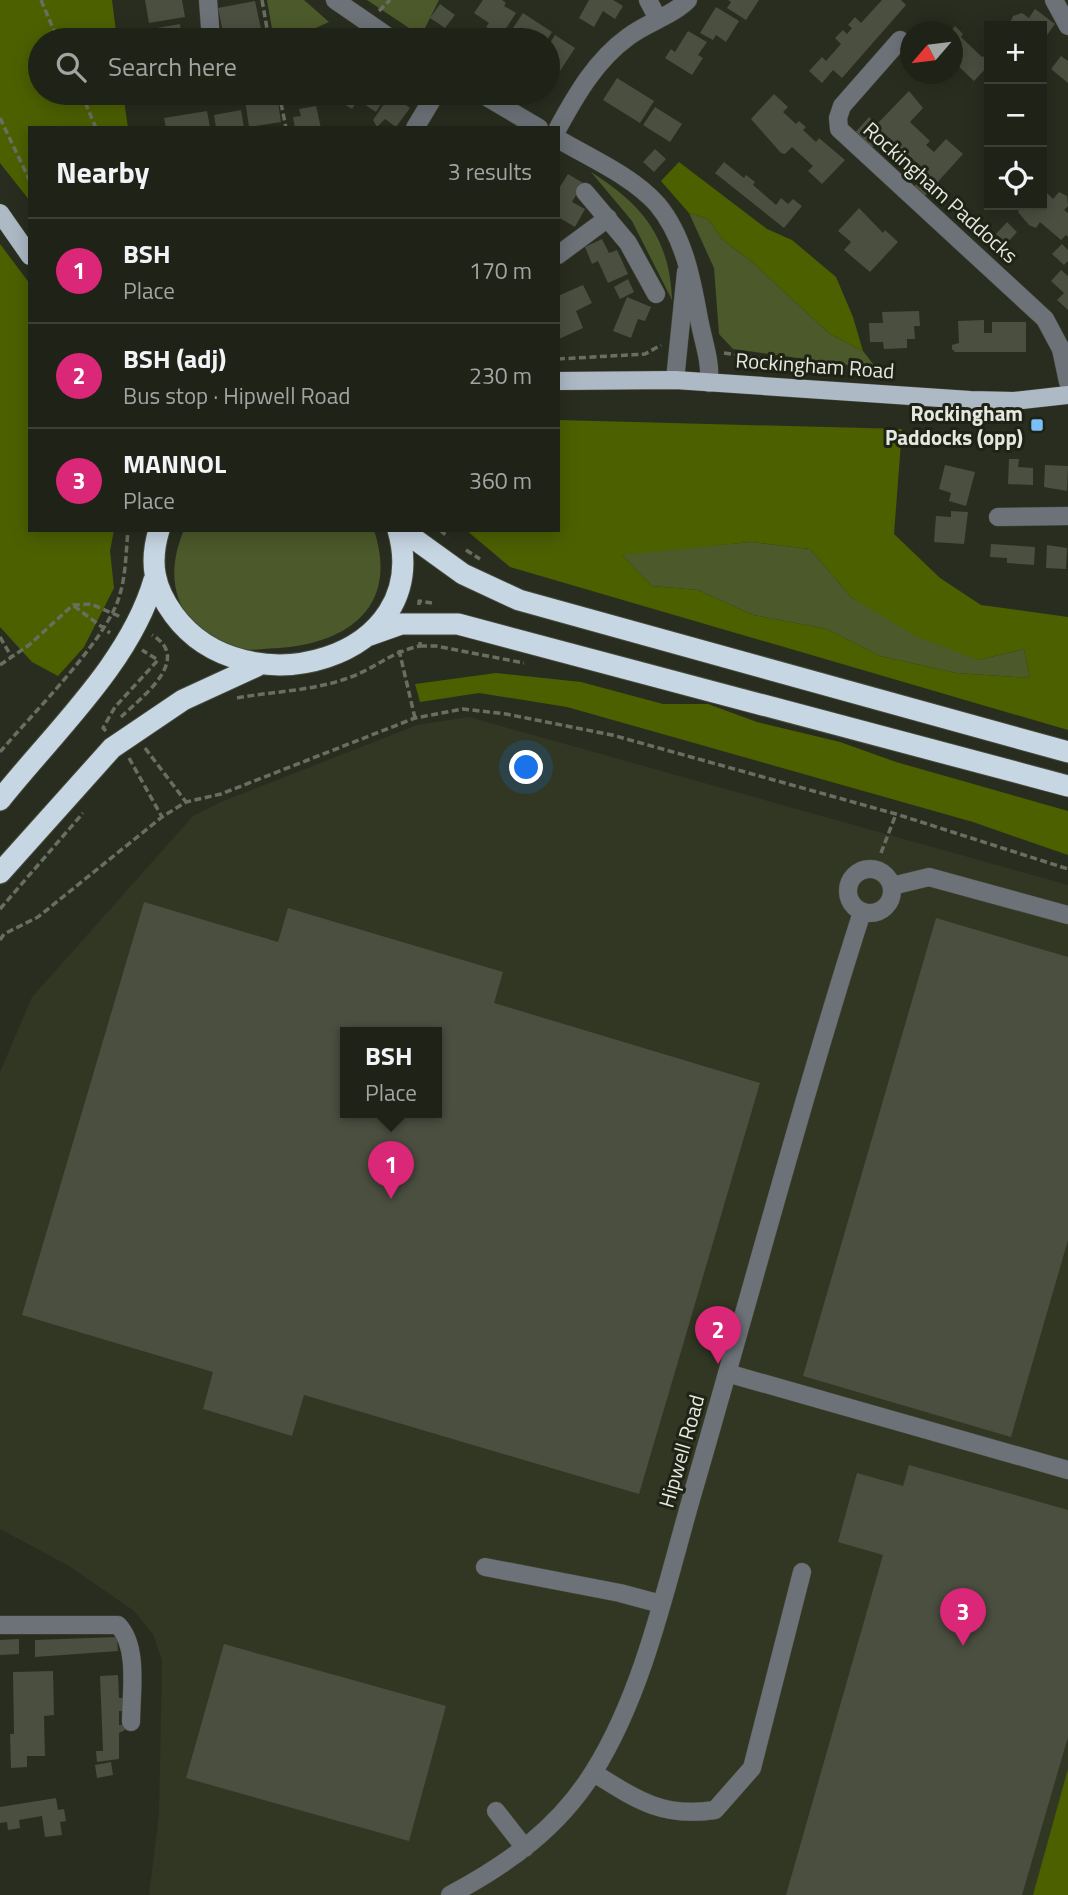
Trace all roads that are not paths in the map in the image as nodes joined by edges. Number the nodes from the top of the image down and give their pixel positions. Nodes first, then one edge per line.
1 (208, 0) edge
2 (335, 0) edge
3 (648, 0) edge
4 (688, 0) edge
5 (1054, 0) edge
6 (658, 19) junction
7 (1068, 26) edge
8 (210, 28) edge
9 (376, 28) edge
10 (900, 40) dead end
11 (429, 105) edge
12 (501, 105) edge
13 (416, 126) edge
14 (537, 126) edge
15 (559, 126) edge
16 (560, 140) edge
17 (585, 192) dead end
18 (0, 213) edge
19 (608, 218) junction
20 (28, 253) edge
21 (560, 254) edge
22 (687, 265) junction
23 (656, 294) dead end
24 (676, 380) junction
25 (560, 381) edge
26 (1068, 382) edge
27 (709, 383) junction
28 (1068, 395) edge
29 (1068, 516) edge
30 (998, 517) dead end
31 (159, 532) edge
32 (400, 532) edge
33 (403, 532) edge
34 (153, 580) junction
35 (366, 636) junction
36 (257, 666) junction
37 (1068, 752) edge
38 (1068, 786) edge
39 (0, 800) edge
40 (0, 873) edge
41 (892, 886) junction
42 (862, 912) junction
43 (1068, 915) edge
44 (727, 1373) junction
45 (1068, 1470) edge
46 (485, 1567) dead end
47 (802, 1572) dead end
48 (661, 1604) junction
49 (0, 1625) edge
50 (131, 1722) dead end
51 (594, 1773) junction
52 (496, 1811) dead end
53 (525, 1848) junction
54 (450, 1895) edge

1 - 8 street
2 - 9 street
3 - 6 street
4 - 6 street
5 - 7 street
6 - 15 street
10 - 26 street, Rockingham Paddocks
11 - 13 street
12 - 14 street
16 - 22 street
17 - 19 street
18 - 20 main road
19 - 21 street
19 - 23 street
22 - 24 street
22 - 27 street
24 - 25 main road, Rockingham Road
24 - 27 main road, Rockingham Road
27 - 28 main road, Rockingham Road
29 - 30 street
31 - 34 highway
32 - 35 highway
33 - 37 highway
34 - 36 highway
34 - 39 highway
35 - 36 highway
35 - 38 highway
36 - 40 highway
41 - 42 street
41 - 42 street
41 - 43 street
42 - 44 street, Hipwell Road
44 - 45 street
44 - 48 street, Hipwell Road
46 - 48 street
47 - 51 street
48 - 51 street, Hipwell Road
49 - 50 street
51 - 53 street, Hipwell Road
52 - 53 street
53 - 54 street, Hipwell Road

